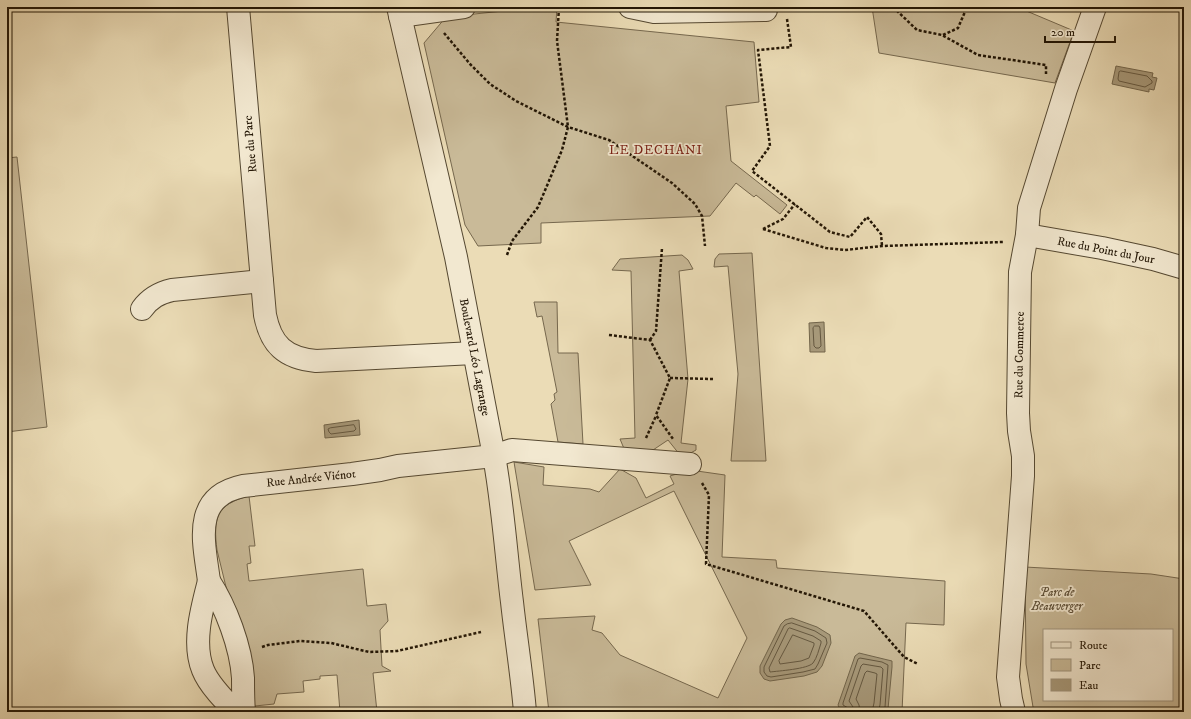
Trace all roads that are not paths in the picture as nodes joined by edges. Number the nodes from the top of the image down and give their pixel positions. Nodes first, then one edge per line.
1 (238, 7) edge
2 (464, 7) edge
3 (630, 7) edge
4 (1095, 7) edge
5 (399, 11) edge
6 (776, 12) road end
7 (1026, 243) junction
8 (1184, 268) edge
9 (262, 281) junction
10 (142, 310) dead end
11 (474, 353) junction
12 (494, 456) junction
13 (690, 464) road end
14 (210, 581) junction
15 (236, 712) edge
16 (244, 712) edge
17 (525, 712) edge
18 (1014, 712) edge

1 - 9 street, Rue du Parc
2 - 5 street
3 - 6 street
4 - 7 street, Rue du Commerce
5 - 11 street, Boulevard Léo Lagrange
7 - 8 street, Rue du Point du Jour
7 - 18 street, Rue du Commerce
9 - 10 street
9 - 11 street, Rue du Parc
11 - 12 street, Boulevard Léo Lagrange
12 - 13 street, Rue Andrée Viénot
12 - 14 street, Rue Andrée Viénot
12 - 17 street, Boulevard Léo Lagrange
14 - 15 street, Rue Andrée Viénot
14 - 16 street, Rue Andrée Viénot

